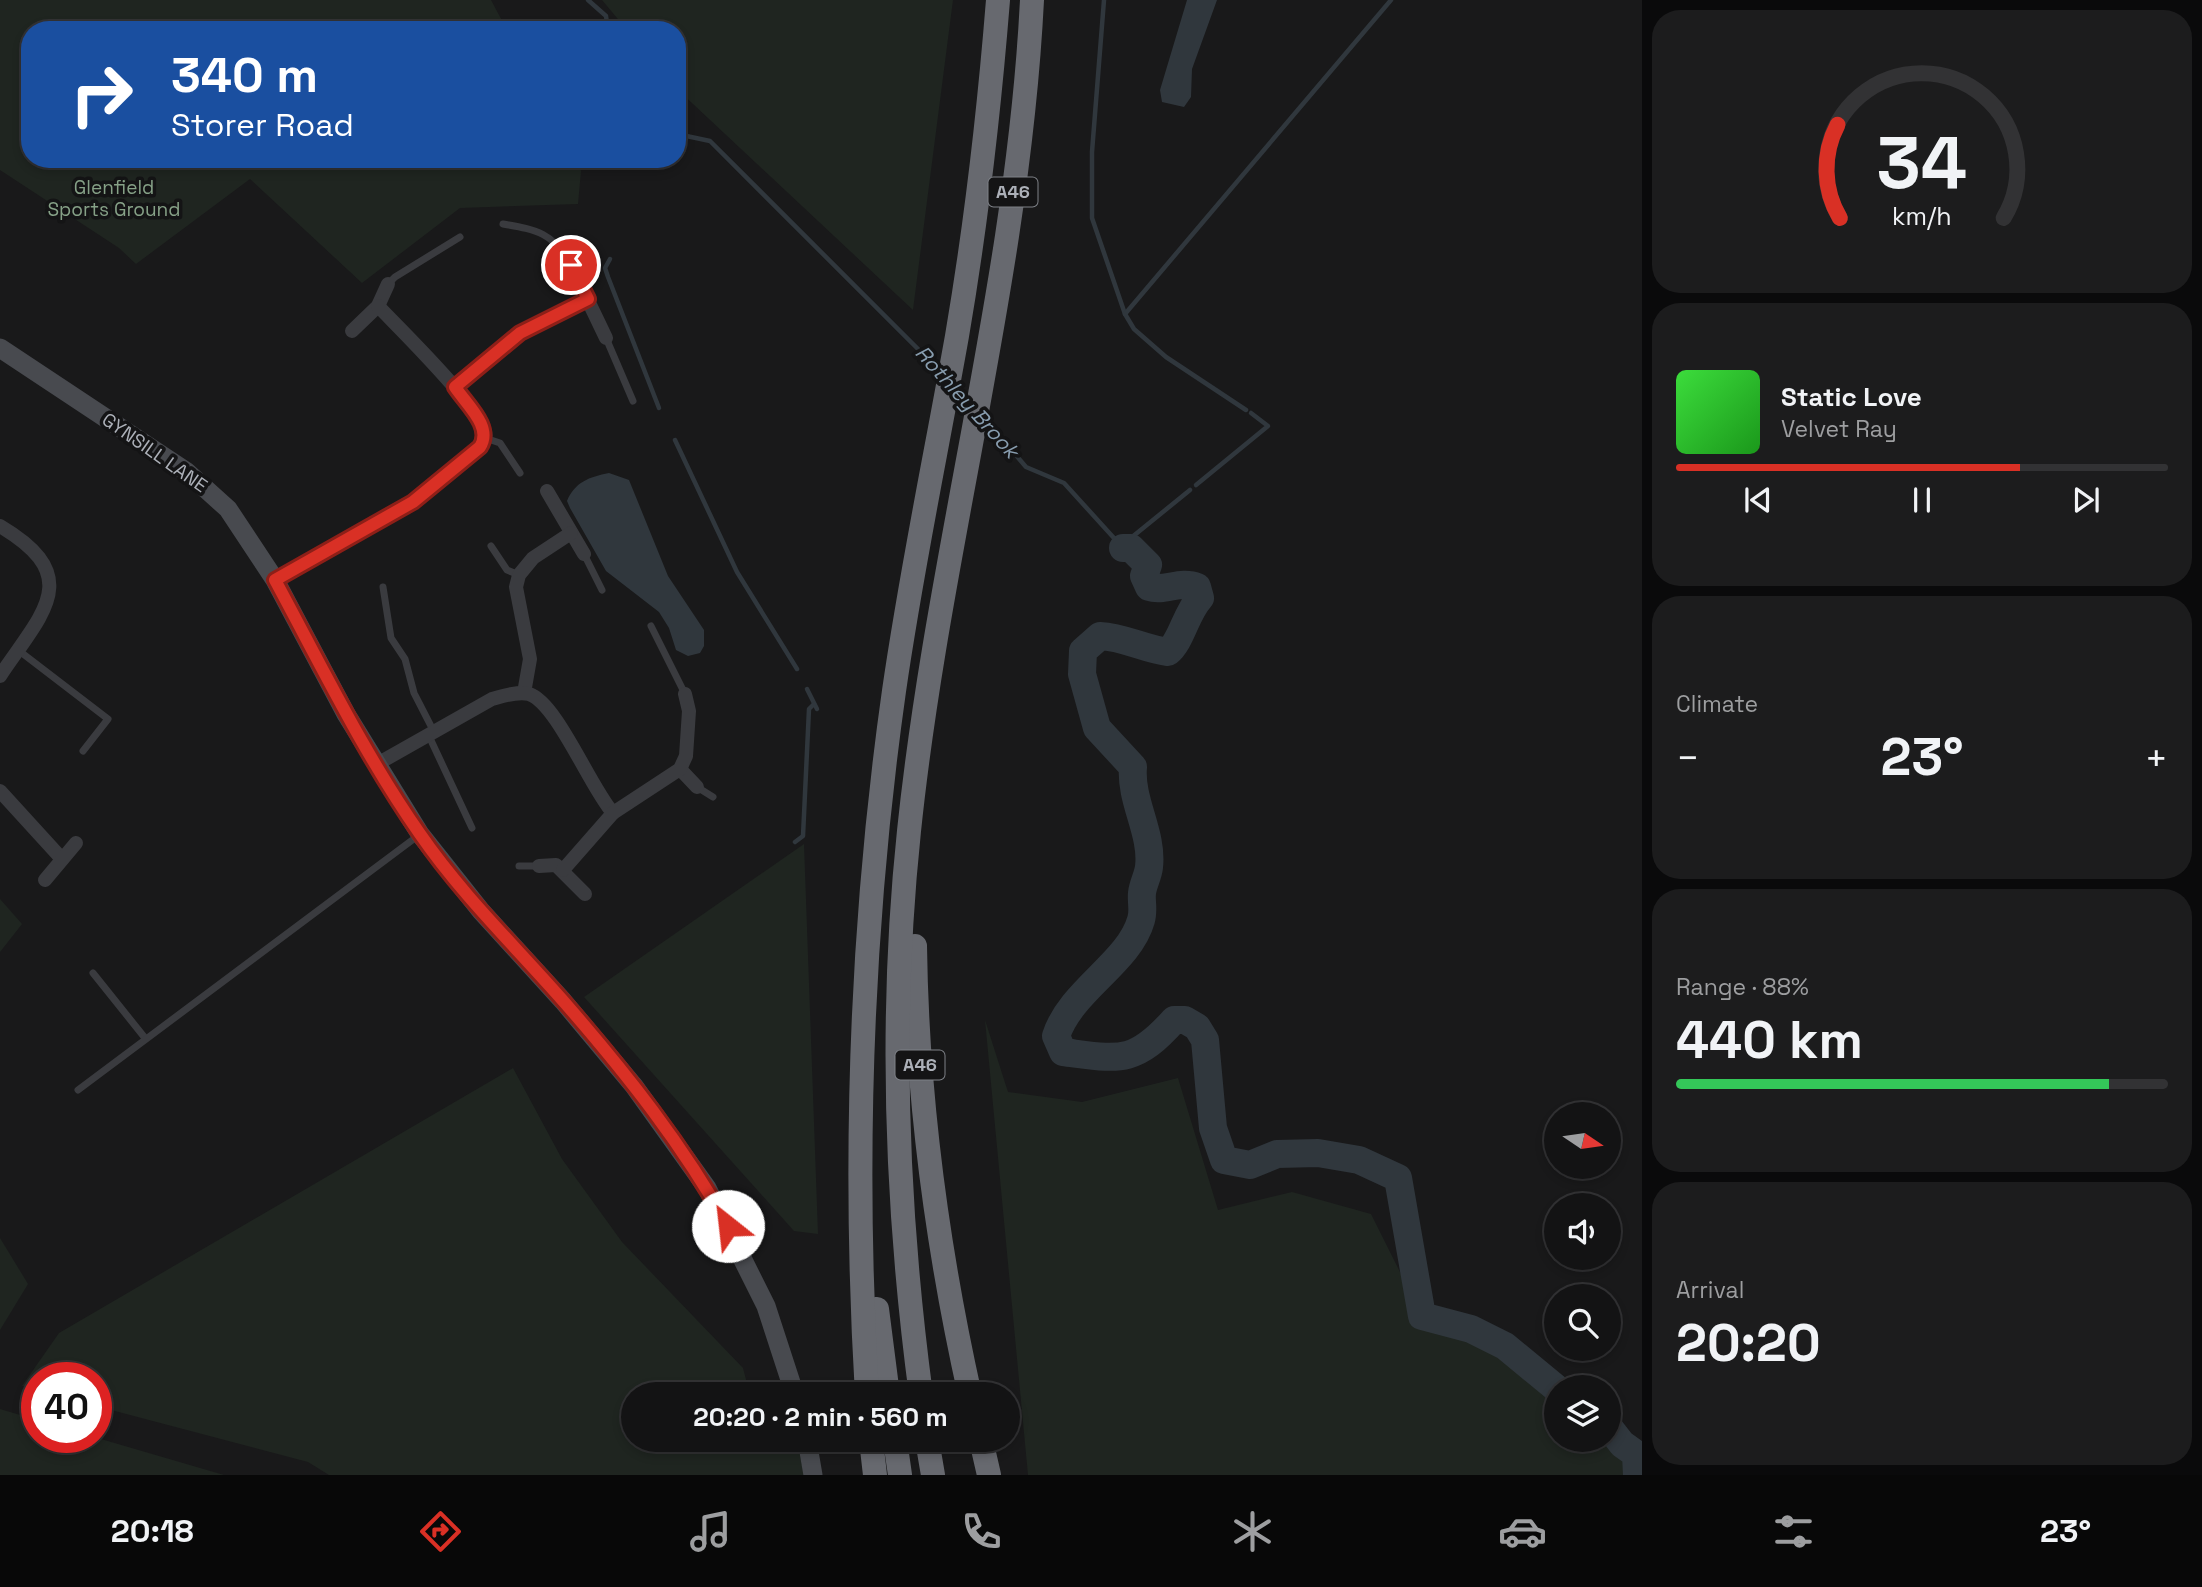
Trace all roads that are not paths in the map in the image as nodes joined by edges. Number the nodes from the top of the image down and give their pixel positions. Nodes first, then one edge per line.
1 (998, 0) edge
2 (1032, 0) edge
3 (503, 224) dead end
4 (460, 237) dead end
5 (571, 265) joint
6 (388, 284) joint
7 (588, 299) junction
8 (378, 306) junction
9 (352, 331) dead end
10 (606, 338) joint
11 (0, 348) edge
12 (455, 387) junction
13 (633, 401) dead end
14 (485, 438) junction
15 (520, 473) dead end
16 (547, 491) dead end
17 (0, 526) edge
18 (572, 533) junction
19 (491, 546) dead end
20 (584, 554) joint
21 (519, 575) junction
22 (275, 580) junction
23 (383, 587) dead end
24 (602, 590) dead end
25 (651, 626) dead end
26 (18, 649) junction
27 (0, 676) edge
28 (524, 693) junction
29 (685, 694) joint
30 (430, 732) junction
31 (922, 732) junction
32 (83, 751) dead end
33 (377, 764) junction
34 (680, 769) junction
35 (697, 787) joint
36 (0, 791) edge
37 (713, 797) dead end
38 (613, 813) junction
39 (472, 828) dead end
40 (420, 834) junction
41 (76, 843) dead end
42 (62, 859) junction
43 (519, 866) dead end
44 (538, 866) joint
45 (563, 870) junction
46 (45, 880) dead end
47 (585, 894) dead end
48 (93, 973) dead end
49 (145, 1038) junction
50 (78, 1090) dead end
51 (863, 1152) junction
52 (792, 1382) edge
53 (866, 1382) edge
54 (886, 1382) edge
55 (920, 1382) edge
56 (967, 1382) edge
57 (809, 1452) edge
58 (872, 1452) edge
59 (897, 1452) edge
60 (929, 1452) edge
61 (984, 1452) edge
62 (813, 1475) edge
63 (875, 1475) edge
64 (900, 1475) edge
65 (933, 1475) edge
66 (989, 1475) edge

1 - 51 highway, A46
2 - 31 highway, A46
3 - 5 lane
4 - 6 lane
5 - 7 street
6 - 8 street
7 - 10 street
7 - 12 street
8 - 9 street
8 - 12 street
10 - 13 lane
11 - 22 street, GYNSILL LANE
12 - 14 street
14 - 15 lane
14 - 22 street
16 - 18 street
17 - 26 street
18 - 20 street
18 - 21 street
19 - 21 lane
20 - 24 lane
21 - 28 street
22 - 33 street, GYNSILL LANE
23 - 30 lane
25 - 29 lane
26 - 27 street
26 - 32 lane
28 - 30 street
28 - 38 street
29 - 34 street
30 - 33 street
30 - 39 lane
31 - 55 highway, A46
31 - 56 highway, A46
33 - 40 street, GYNSILL LANE
34 - 35 street
34 - 38 street
35 - 37 lane
36 - 42 street
38 - 45 street
40 - 49 lane
40 - 52 street, GYNSILL LANE
41 - 42 street
42 - 46 street
43 - 44 lane
44 - 45 street
45 - 47 street
48 - 49 lane
49 - 50 lane
51 - 53 highway, A46
51 - 54 highway, A46
57 - 62 street
58 - 63 highway
59 - 64 highway
60 - 65 highway
61 - 66 highway

